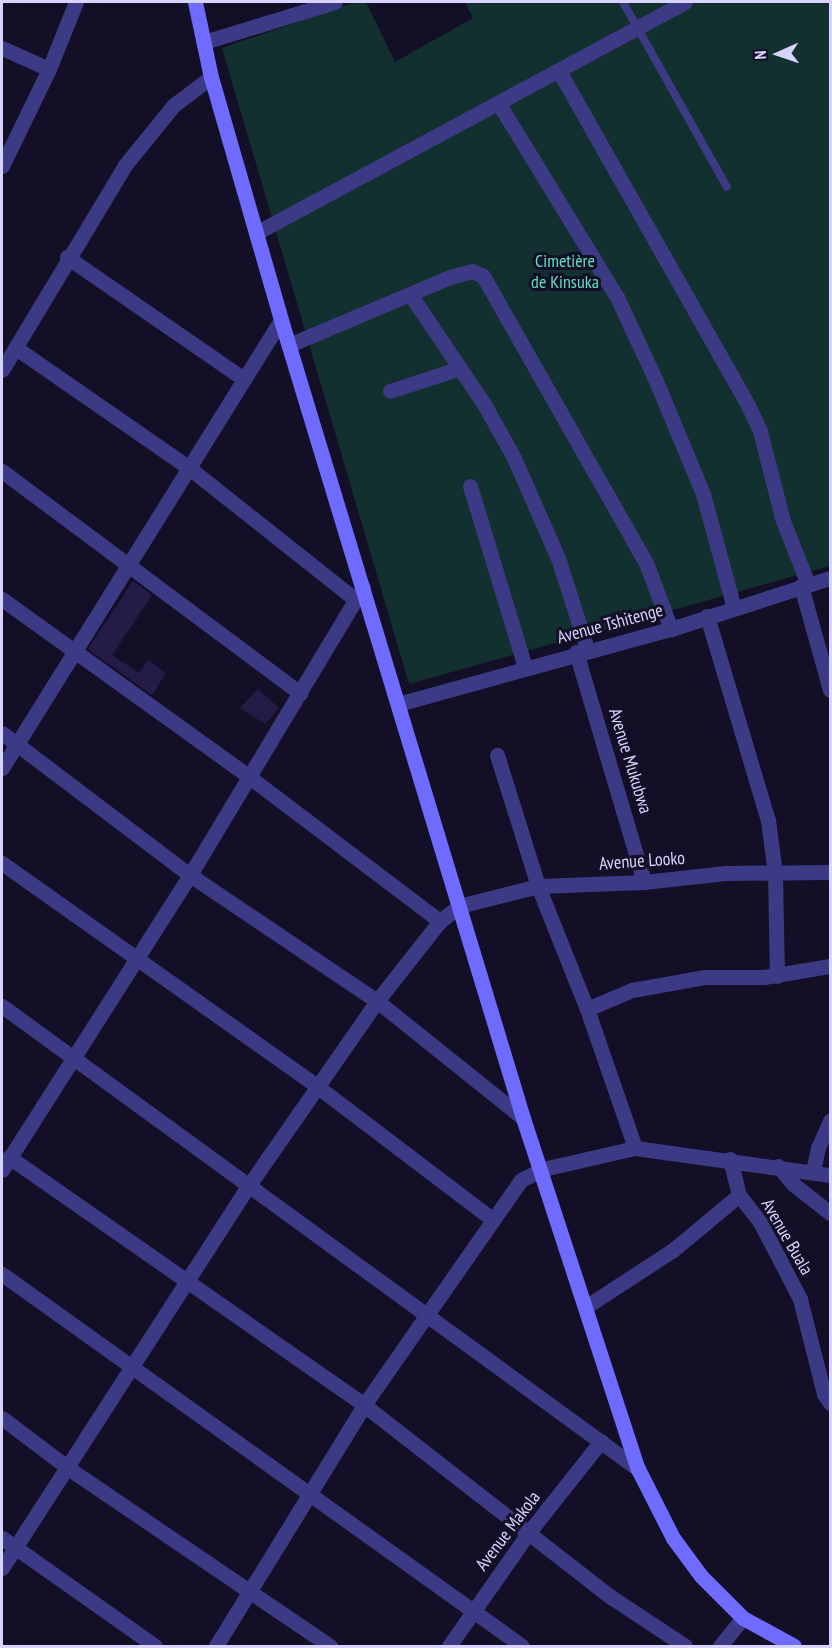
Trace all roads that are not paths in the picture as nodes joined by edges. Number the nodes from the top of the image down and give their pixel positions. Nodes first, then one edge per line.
1 (76, 2) edge
2 (195, 2) edge
3 (335, 2) edge
4 (622, 2) edge
5 (685, 2) edge
6 (640, 26) junction
7 (204, 42) junction
8 (2, 48) edge
9 (49, 69) junction
10 (559, 71) junction
11 (211, 77) junction
12 (499, 104) junction
13 (2, 166) edge
14 (727, 187) dead end
15 (256, 233) junction
16 (67, 257) junction
17 (410, 294) junction
18 (281, 321) junction
19 (289, 345) junction
20 (16, 348) junction
21 (457, 369) junction
22 (2, 370) edge
23 (244, 379) junction
24 (390, 391) dead end
25 (188, 467) junction
26 (2, 471) edge
27 (470, 486) dead end
28 (129, 562) junction
29 (831, 578) edge
30 (804, 585) junction
31 (359, 594) junction
32 (2, 599) edge
33 (734, 608) junction
34 (707, 616) junction
35 (671, 629) junction
36 (74, 651) junction
37 (581, 651) junction
38 (525, 667) junction
39 (831, 690) edge
40 (300, 693) junction
41 (398, 704) junction
42 (2, 734) edge
43 (17, 744) junction
44 (497, 755) dead end
45 (2, 768) edge
46 (248, 776) junction
47 (2, 863) edge
48 (831, 872) edge
49 (775, 873) junction
50 (190, 875) junction
51 (644, 882) junction
52 (538, 886) junction
53 (459, 906) junction
54 (440, 921) junction
55 (137, 958) junction
56 (831, 966) edge
57 (777, 976) junction
58 (377, 1001) junction
59 (2, 1006) edge
60 (587, 1009) junction
61 (71, 1057) junction
62 (318, 1087) junction
63 (524, 1118) junction
64 (831, 1121) edge
65 (634, 1148) junction
66 (730, 1159) junction
67 (5, 1163) edge
68 (778, 1166) junction
69 (543, 1169) junction
70 (813, 1171) junction
71 (831, 1175) edge
72 (247, 1188) junction
73 (739, 1195) junction
74 (831, 1213) edge
75 (494, 1220) junction
76 (2, 1274) edge
77 (188, 1280) junction
78 (587, 1306) junction
79 (428, 1317) junction
80 (130, 1365) junction
81 (831, 1403) edge
82 (364, 1406) junction
83 (2, 1418) edge
84 (601, 1441) junction
85 (68, 1468) junction
86 (639, 1468) junction
87 (310, 1494) junction
88 (529, 1532) junction
89 (8, 1542) edge
90 (2, 1568) edge
91 (250, 1590) junction
92 (473, 1612) junction
93 (743, 1618) junction
94 (155, 1647) edge
95 (216, 1647) edge
96 (330, 1647) edge
97 (449, 1647) edge
98 (522, 1647) edge
99 (685, 1647) edge
100 (720, 1647) edge
101 (794, 1647) edge

1 - 9 street
2 - 7 street
3 - 7 street
4 - 6 lane
5 - 6 street
6 - 10 street
6 - 14 lane
7 - 11 street
8 - 9 street
9 - 13 street
10 - 12 street
10 - 30 street
11 - 15 street
11 - 16 street
12 - 15 street
12 - 33 street
15 - 18 street
16 - 20 street
16 - 23 street
17 - 19 street
17 - 21 street, Avenue Mukubwa
17 - 35 street
18 - 19 street
18 - 23 street
19 - 31 street
20 - 22 street
20 - 25 street
21 - 24 street
21 - 37 street, Avenue Mukubwa
23 - 25 street
25 - 28 street
25 - 31 street
26 - 28 street
27 - 38 street
28 - 36 street
28 - 40 street
29 - 30 street, Avenue Tshitenge
30 - 33 street, Avenue Tshitenge
30 - 39 street
31 - 40 street
31 - 41 street
32 - 36 street
33 - 34 street, Avenue Tshitenge
34 - 35 street, Avenue Tshitenge
34 - 49 street
35 - 37 street, Avenue Tshitenge
36 - 43 street
36 - 46 street
37 - 38 street, Avenue Tshitenge
37 - 51 street, Avenue Mukubwa
38 - 41 street, Avenue Tshitenge
40 - 46 street
41 - 53 street
42 - 43 street
43 - 45 street
43 - 50 street
44 - 52 street
46 - 50 street
46 - 54 street
47 - 55 street
48 - 49 street, Avenue Looko
49 - 51 street, Avenue Looko
49 - 57 street
50 - 55 street
50 - 58 street
51 - 52 street, Avenue Looko
52 - 53 street, Avenue Looko
52 - 60 street
53 - 54 street
53 - 63 street
54 - 58 street
55 - 61 street
55 - 62 street
56 - 57 street
57 - 60 street
58 - 62 street
58 - 63 street
59 - 61 street
60 - 65 street
61 - 67 street
61 - 72 street
62 - 72 street
62 - 75 street
63 - 69 street
64 - 70 street
65 - 66 street
65 - 69 street
66 - 68 street
66 - 73 street, Avenue Buala
67 - 77 street
68 - 70 street
68 - 74 street
69 - 75 street
69 - 78 street
70 - 71 street
72 - 77 street
72 - 79 street
73 - 78 street
73 - 81 street, Avenue Buala
75 - 79 street
76 - 80 street
77 - 80 street
77 - 82 street
78 - 86 street
79 - 82 street
79 - 84 street
80 - 85 street
80 - 87 street
82 - 87 street
82 - 88 street
83 - 85 street
84 - 86 street
84 - 88 street, Avenue Makola
85 - 89 street
85 - 91 street
86 - 93 street
87 - 91 street
87 - 92 street
88 - 92 street, Avenue Makola
88 - 99 street
89 - 90 street
89 - 94 street
91 - 95 street
91 - 96 street
92 - 97 street, Avenue Makola
92 - 98 street
93 - 100 street
93 - 101 street

